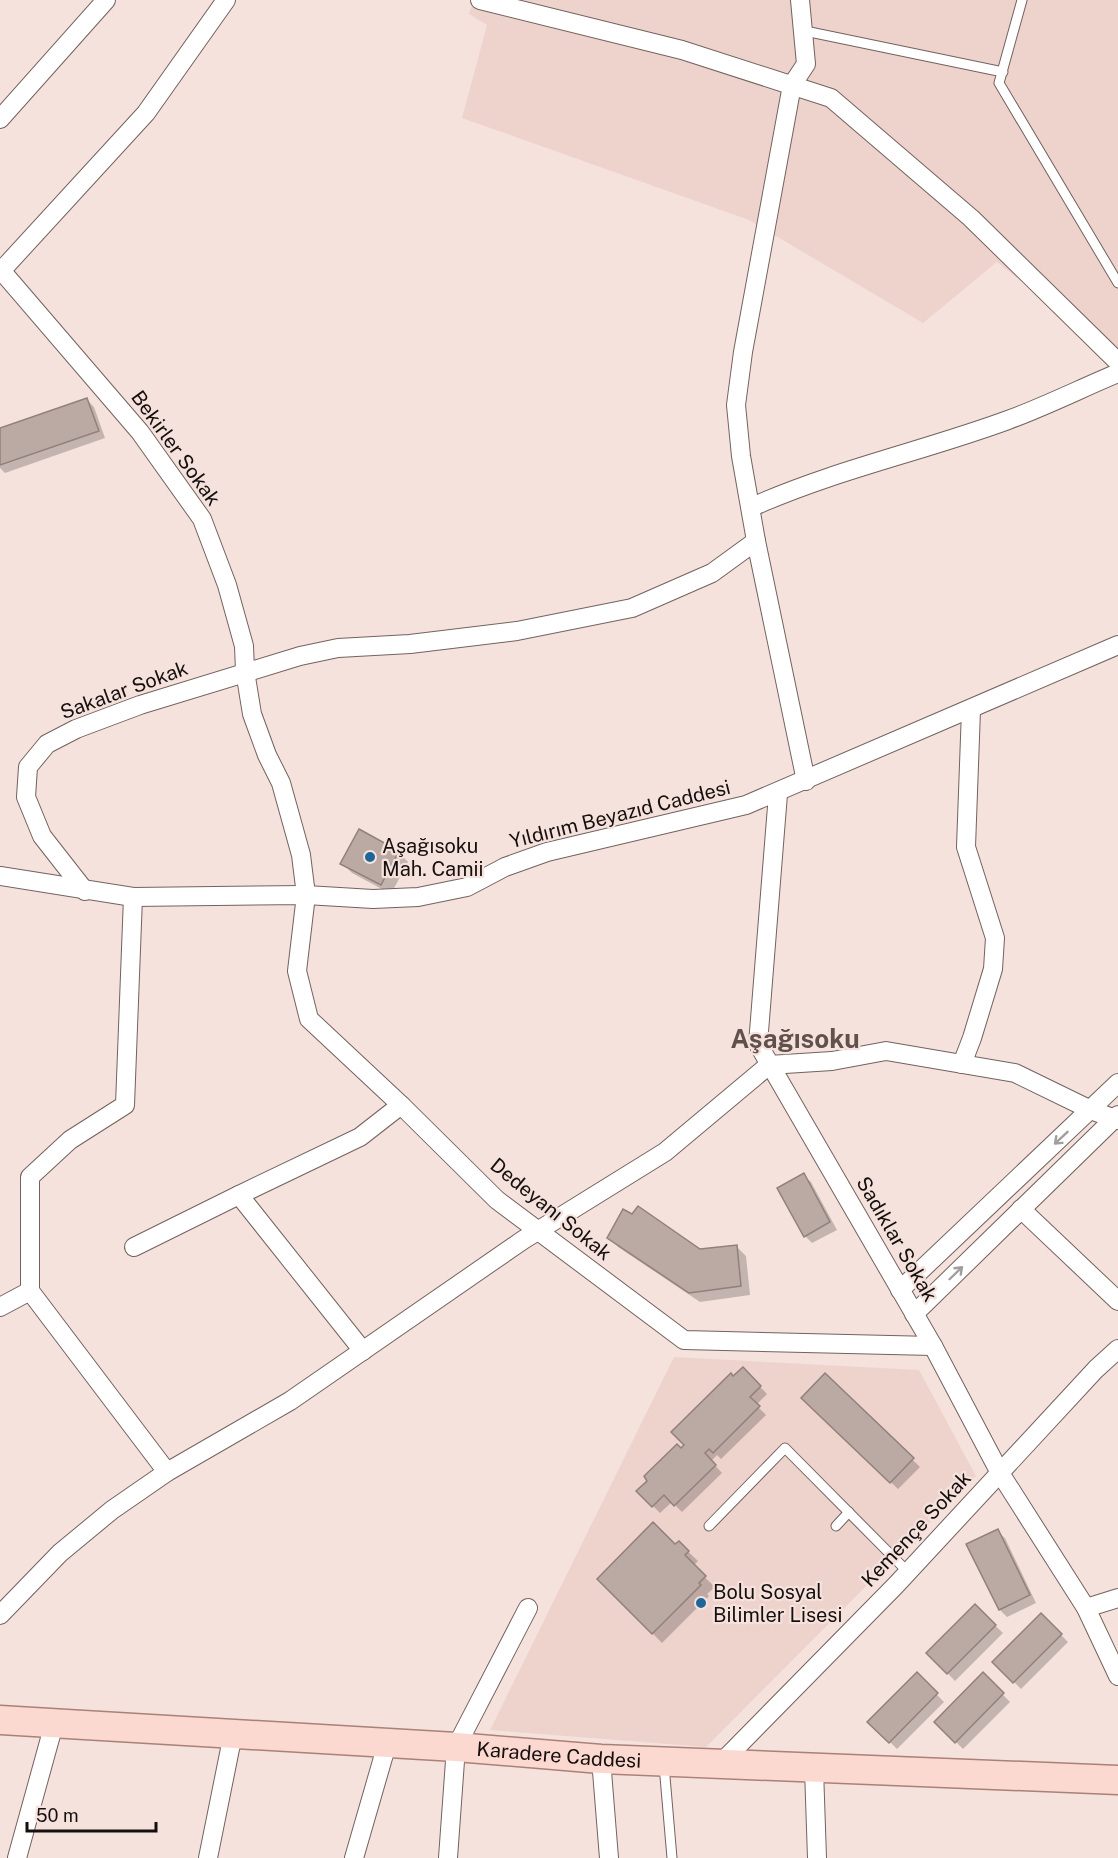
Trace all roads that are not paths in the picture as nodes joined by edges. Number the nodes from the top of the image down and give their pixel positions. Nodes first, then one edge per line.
1 (106, 0) edge
2 (226, 0) edge
3 (480, 0) edge
4 (800, 0) edge
5 (1022, 0) edge
6 (805, 31) junction
7 (1003, 72) junction
8 (792, 85) junction
9 (0, 119) edge
10 (1, 270) edge
11 (1118, 283) edge
12 (1118, 362) edge
13 (1118, 373) edge
14 (752, 507) junction
15 (756, 541) junction
16 (1118, 645) edge
17 (245, 671) junction
18 (971, 710) junction
19 (806, 781) junction
20 (778, 794) junction
21 (0, 876) edge
22 (85, 891) junction
23 (306, 895) junction
24 (133, 897) junction
25 (962, 1064) junction
26 (769, 1065) junction
27 (1118, 1083) edge
28 (401, 1104) junction
29 (1091, 1110) junction
30 (1117, 1118) edge
31 (239, 1195) junction
32 (1021, 1209) junction
33 (537, 1231) junction
34 (134, 1247) dead end
35 (900, 1290) junction
36 (30, 1291) junction
37 (1118, 1301) edge
38 (0, 1307) edge
39 (914, 1314) junction
40 (933, 1346) junction
41 (1118, 1349) edge
42 (363, 1351) junction
43 (167, 1472) junction
44 (1000, 1473) junction
45 (849, 1512) junction
46 (709, 1526) dead end
47 (836, 1526) dead end
48 (908, 1572) junction
49 (1118, 1598) edge
50 (528, 1608) dead end
51 (1086, 1608) junction
52 (0, 1616) edge
53 (1118, 1676) edge
54 (0, 1720) edge
55 (54, 1724) junction
56 (233, 1734) junction
57 (387, 1744) junction
58 (456, 1748) junction
59 (601, 1759) junction
60 (664, 1762) junction
61 (720, 1764) junction
62 (814, 1770) junction
63 (1118, 1780) edge
64 (17, 1858) edge
65 (208, 1858) edge
66 (354, 1858) edge
67 (448, 1858) edge
68 (609, 1858) edge
69 (672, 1858) edge
70 (817, 1858) edge

1 - 9 street
2 - 10 street
3 - 8 street
4 - 6 street
5 - 7 lane
6 - 7 lane
6 - 8 street
7 - 11 lane
8 - 12 street
8 - 14 street
10 - 17 street, Bekirler Sokak
13 - 14 street
14 - 15 street
15 - 17 street, Sakalar Sokak
15 - 19 street
16 - 18 street, Yıldırım Beyazıd Caddesi
17 - 22 street, Sakalar Sokak
17 - 23 street, Bekirler Sokak
18 - 19 street, Yıldırım Beyazıd Caddesi
18 - 25 street
19 - 20 street, Yıldırım Beyazıd Caddesi
20 - 23 street, Yıldırım Beyazıd Caddesi
20 - 26 street, Sadıklar Sokak
21 - 22 street, Yıldırım Beyazıd Caddesi
22 - 24 street, Yıldırım Beyazıd Caddesi
23 - 24 street, Yıldırım Beyazıd Caddesi
23 - 28 street, Dedeyanı Sokak
24 - 36 street
25 - 26 street
25 - 29 street
26 - 33 street
26 - 35 street, Sadıklar Sokak
27 - 29 street
28 - 31 street
28 - 33 street, Dedeyanı Sokak
29 - 30 street
29 -> 35 street
30 - 32 street
31 - 34 street
31 - 42 street
32 - 37 street
39 -> 32 street
33 - 40 street, Dedeyanı Sokak
33 - 42 street
35 - 39 street, Sadıklar Sokak
36 - 38 street
36 - 43 street
39 - 40 street, Sadıklar Sokak
40 - 44 street, Sadıklar Sokak
41 - 44 street, Kemençe Sokak
42 - 43 street
43 - 52 street
44 - 48 street, Kemençe Sokak
44 - 51 street, Sadıklar Sokak
45 - 46 lane
45 - 47 lane
45 - 48 lane
48 - 61 street, Kemençe Sokak
49 - 51 street
50 - 58 street
51 - 53 street, Sadıklar Sokak
54 - 55 main road, Karadere Caddesi
55 - 56 main road, Karadere Caddesi
55 - 64 street
56 - 57 main road, Karadere Caddesi
56 - 65 street
57 - 58 main road, Karadere Caddesi
57 - 66 street
58 - 59 main road, Karadere Caddesi
58 - 67 street
59 - 60 main road, Karadere Caddesi
59 - 68 street
60 - 61 main road, Karadere Caddesi
60 - 69 lane
61 - 62 main road, Karadere Caddesi
62 - 63 main road, Karadere Caddesi
62 - 70 street

